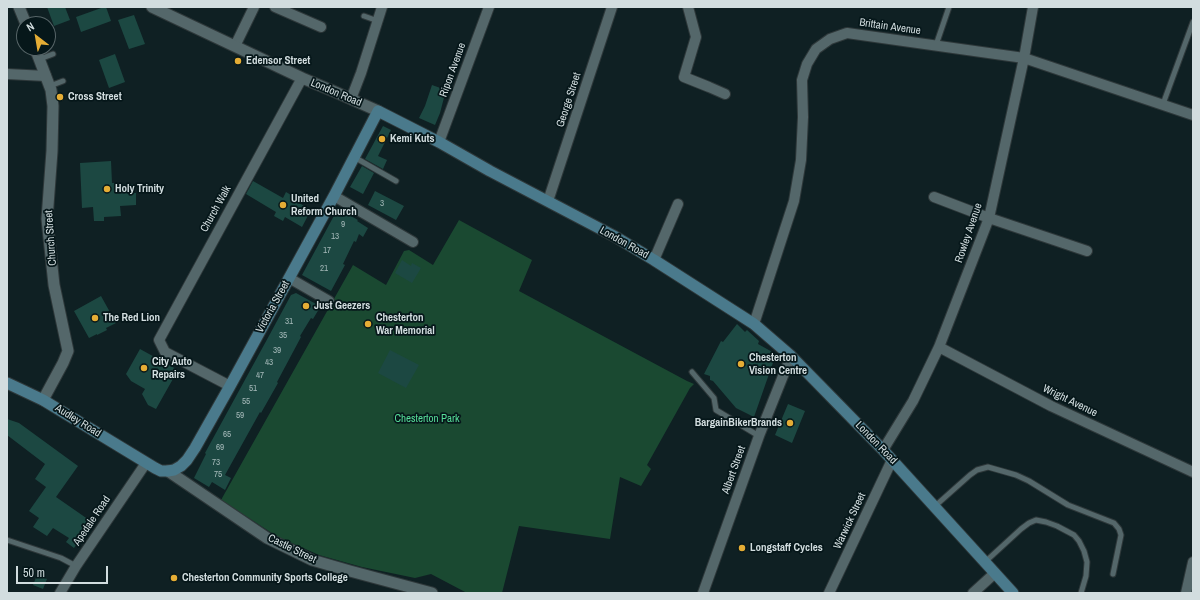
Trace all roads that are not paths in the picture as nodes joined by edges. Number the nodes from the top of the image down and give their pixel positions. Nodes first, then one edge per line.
1 (152, 7) edge
2 (254, 7) edge
3 (275, 7) edge
4 (382, 7) edge
5 (489, 7) edge
6 (612, 7) edge
7 (688, 7) edge
8 (949, 7) edge
9 (1033, 7) edge
10 (364, 16) dead end
11 (378, 21) junction
12 (1193, 22) edge
13 (321, 27) dead end
14 (936, 45) junction
15 (235, 46) junction
16 (39, 56) edge
17 (48, 56) edge
18 (1024, 58) junction
19 (40, 59) junction
20 (7, 74) edge
21 (302, 78) junction
22 (48, 81) junction
23 (63, 81) dead end
24 (725, 94) dead end
25 (351, 100) junction
26 (1163, 104) junction
27 (378, 111) junction
28 (1193, 115) edge
29 (439, 142) junction
30 (354, 157) junction
31 (396, 181) dead end
32 (334, 196) junction
33 (934, 197) dead end
34 (548, 201) junction
35 (678, 204) dead end
36 (989, 218) junction
37 (413, 242) dead end
38 (1087, 251) dead end
39 (654, 260) junction
40 (288, 278) junction
41 (329, 301) dead end
42 (754, 324) junction
43 (939, 347) junction
44 (791, 356) junction
45 (692, 372) dead end
46 (7, 383) edge
47 (230, 386) junction
48 (43, 400) junction
49 (759, 436) junction
50 (883, 450) junction
51 (892, 460) junction
52 (146, 463) junction
53 (168, 471) junction
54 (1193, 472) edge
55 (934, 507) junction
56 (7, 540) edge
57 (985, 562) junction
58 (1193, 562) edge
59 (76, 566) junction
60 (995, 573) junction
61 (1113, 574) dead end
62 (60, 593) edge
63 (432, 593) edge
64 (703, 593) edge
65 (829, 593) edge
66 (974, 593) edge
67 (1013, 593) edge
68 (1081, 593) edge
69 (1186, 593) edge

1 - 15 street, London Road
2 - 15 street
3 - 13 street
4 - 11 street
5 - 29 street, Ripon Avenue
6 - 34 street, George Street
7 - 24 street
8 - 14 lane
9 - 18 street, Rowley Avenue
10 - 11 lane
11 - 25 street
12 - 26 lane
14 - 18 street, Brittain Avenue
14 - 42 street, Brittain Avenue
15 - 21 street, London Road
16 - 19 street, Church Street
17 - 19 lane
18 - 26 street, Brittain Avenue
18 - 36 street, Rowley Avenue
19 - 22 street, Church Street
20 - 22 street
21 - 25 street, London Road
21 - 47 street, Church Walk
22 - 23 lane
22 - 48 street, Church Street
25 - 27 street, London Road
26 - 28 street, Brittain Avenue
27 - 29 main road, London Road
27 - 30 main road, Victoria Street
29 - 34 main road, London Road
30 - 31 lane
30 - 32 main road, Victoria Street
32 - 37 street
32 - 40 main road, Victoria Street
33 - 36 street
34 - 39 main road, London Road
35 - 39 street
36 - 38 street
36 - 43 street, Rowley Avenue
39 - 42 main road, London Road
40 - 41 street
40 - 47 main road, Victoria Street
42 - 44 main road, London Road
43 - 50 street, Rowley Avenue
43 - 54 street, Wright Avenue
44 - 49 street, Albert Street
44 - 50 main road, London Road
45 - 49 lane
46 - 48 main road, Audley Road
47 - 53 main road, Victoria Street
48 - 52 main road, Audley Road
49 - 64 street, Albert Street
50 - 51 main road, London Road
51 - 55 main road, London Road
51 - 65 street, Warwick Street
52 - 53 main road
52 - 59 street, Apedale Road
53 - 63 street, Castle Street
55 - 57 main road, London Road
55 - 61 lane
56 - 59 lane
57 - 60 main road, London Road
57 - 68 lane
58 - 69 street
59 - 62 street, Apedale Road
60 - 66 street
60 - 67 main road, London Road

